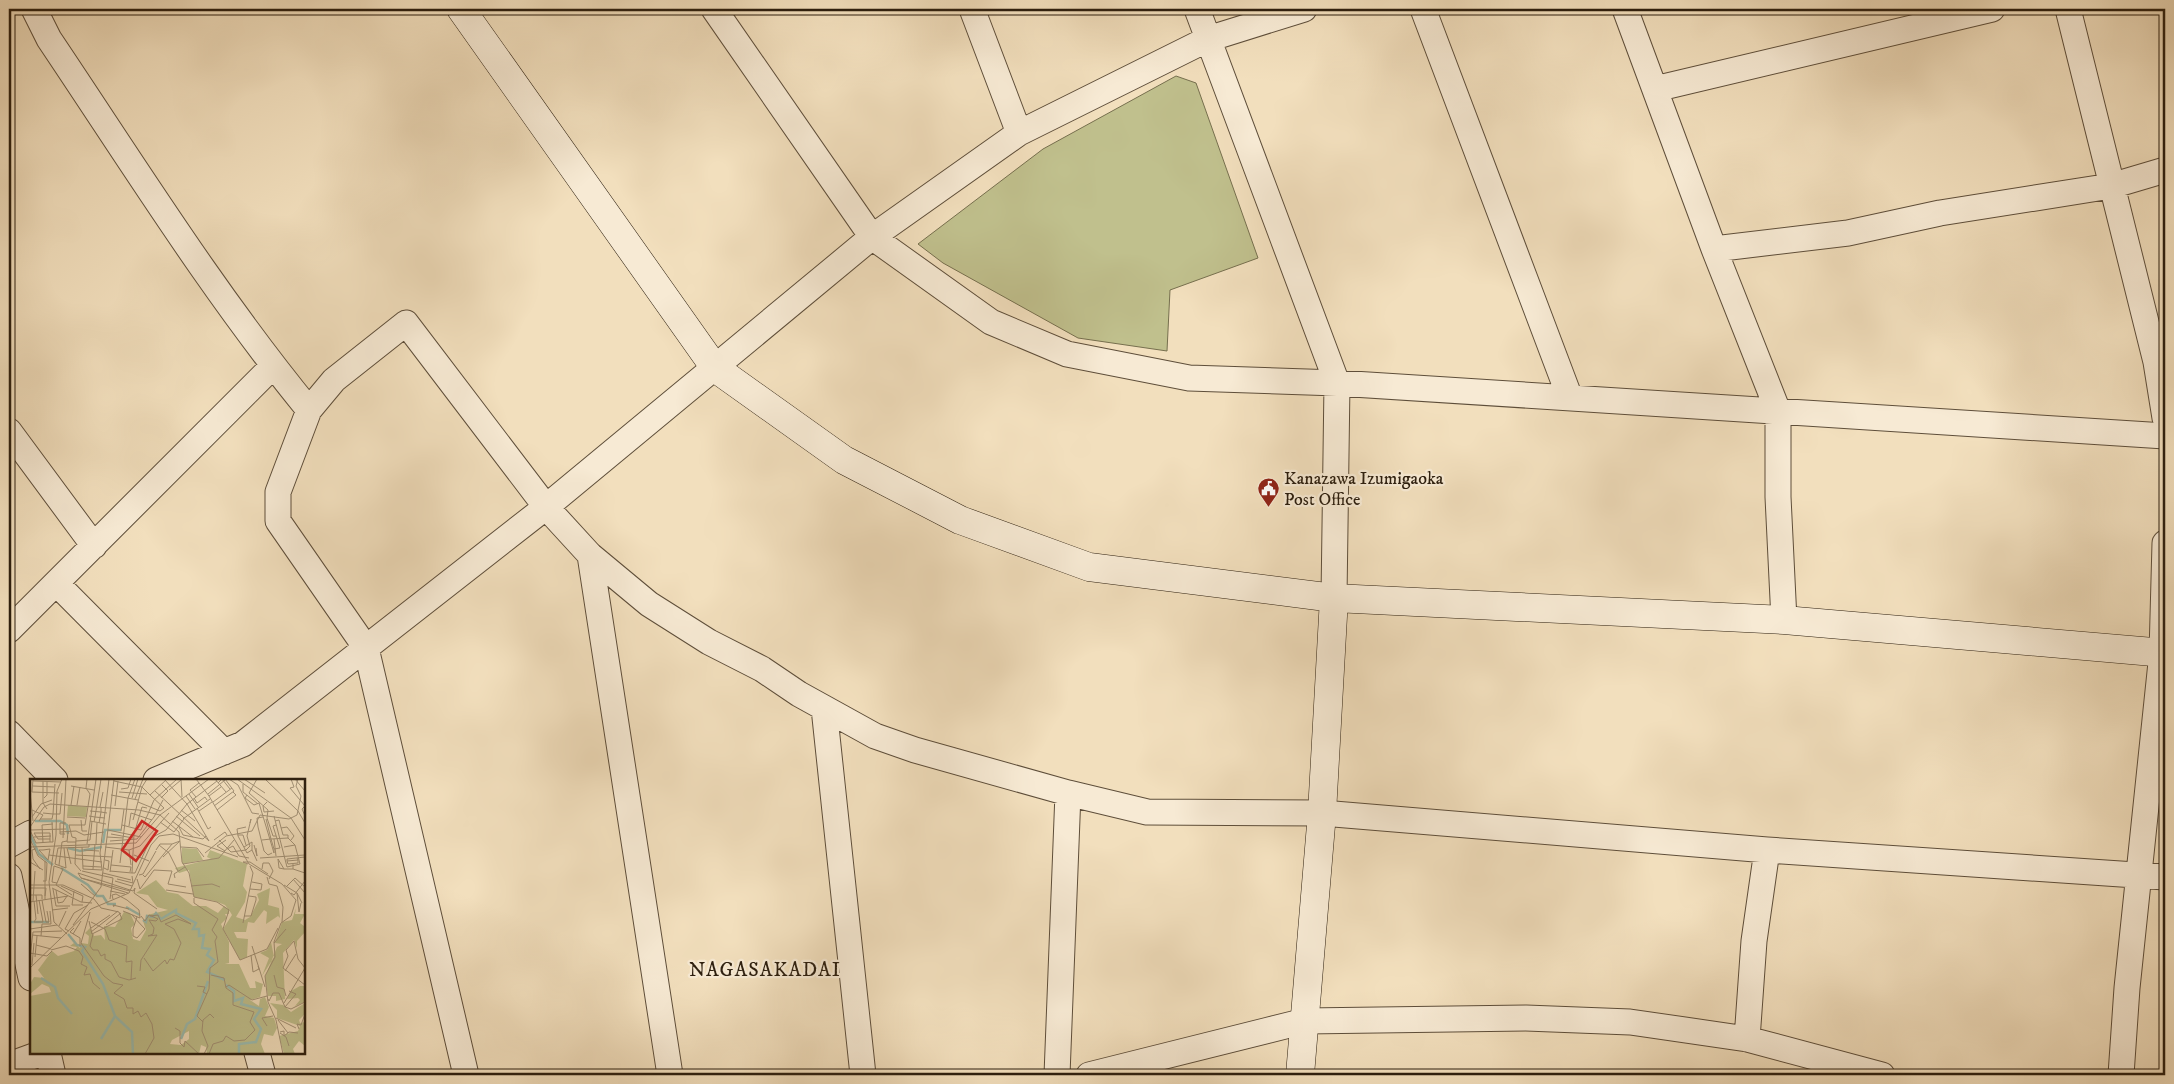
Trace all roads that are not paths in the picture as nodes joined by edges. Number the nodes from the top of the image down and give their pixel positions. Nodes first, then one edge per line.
1 (34, 9) edge
2 (461, 9) edge
3 (714, 9) edge
4 (972, 9) edge
5 (1197, 9) edge
6 (1304, 9) edge
7 (1424, 9) edge
8 (1625, 9) edge
9 (1992, 9) edge
10 (2068, 9) edge
11 (1208, 39) junction
12 (1655, 89) junction
13 (1019, 133) junction
14 (2165, 170) edge
15 (2112, 186) junction
16 (872, 237) junction
17 (1714, 249) junction
18 (273, 366) junction
19 (715, 368) junction
20 (1336, 383) junction
21 (1570, 398) junction
22 (309, 410) junction
23 (1778, 412) junction
24 (2165, 418) edge
25 (9, 431) edge
26 (2165, 436) edge
27 (546, 507) junction
28 (2165, 543) edge
29 (94, 546) junction
30 (590, 555) junction
31 (56, 583) junction
32 (1334, 598) junction
33 (1784, 620) junction
34 (9, 630) edge
35 (366, 648) junction
36 (2164, 653) edge
37 (824, 708) junction
38 (9, 733) edge
39 (224, 752) junction
40 (191, 774) edge
41 (55, 779) edge
42 (162, 779) edge
43 (1068, 793) junction
44 (1322, 813) junction
45 (30, 834) edge
46 (9, 845) edge
47 (1767, 850) junction
48 (9, 876) edge
49 (2139, 877) junction
50 (2165, 878) edge
51 (30, 973) edge
52 (1305, 1021) junction
53 (1746, 1039) junction
54 (39, 1054) edge
55 (48, 1054) edge
56 (258, 1054) edge
57 (9, 1065) edge
58 (53, 1075) edge
59 (263, 1075) edge
60 (466, 1075) edge
61 (670, 1075) edge
62 (863, 1075) edge
63 (1057, 1075) edge
64 (1090, 1075) edge
65 (1300, 1075) edge
66 (1882, 1075) edge
67 (2121, 1075) edge

1 - 18 street
2 - 19 street
3 - 16 street
4 - 13 street
5 - 11 street
6 - 11 street
7 - 21 street
8 - 12 street
9 - 12 street
10 - 15 street
11 - 13 street
11 - 20 street
12 - 17 street
13 - 16 street
14 - 15 street
15 - 17 street
15 - 24 street
16 - 19 street
16 - 20 street
17 - 23 street
18 - 22 street
18 - 29 street
19 - 27 street
19 - 32 street
20 - 21 street
20 - 32 street
21 - 23 street
22 - 27 street
22 - 35 street
23 - 26 street
23 - 33 street
25 - 29 street
27 - 30 street
27 - 35 street
28 - 36 street
29 - 31 street
30 - 37 street
30 - 61 street
31 - 34 street
31 - 39 street
32 - 33 street
32 - 44 street
33 - 36 street
35 - 39 street
35 - 60 street
36 - 49 street
37 - 43 street
37 - 62 street
38 - 41 street
39 - 40 street
40 - 42 street
43 - 44 street
43 - 63 street
44 - 47 street
44 - 52 street
45 - 46 street
47 - 49 street
47 - 53 street
48 - 51 street
49 - 50 street
49 - 67 street
52 - 53 street
52 - 64 street
52 - 65 street
53 - 66 street
54 - 57 street
55 - 58 street
56 - 59 street

